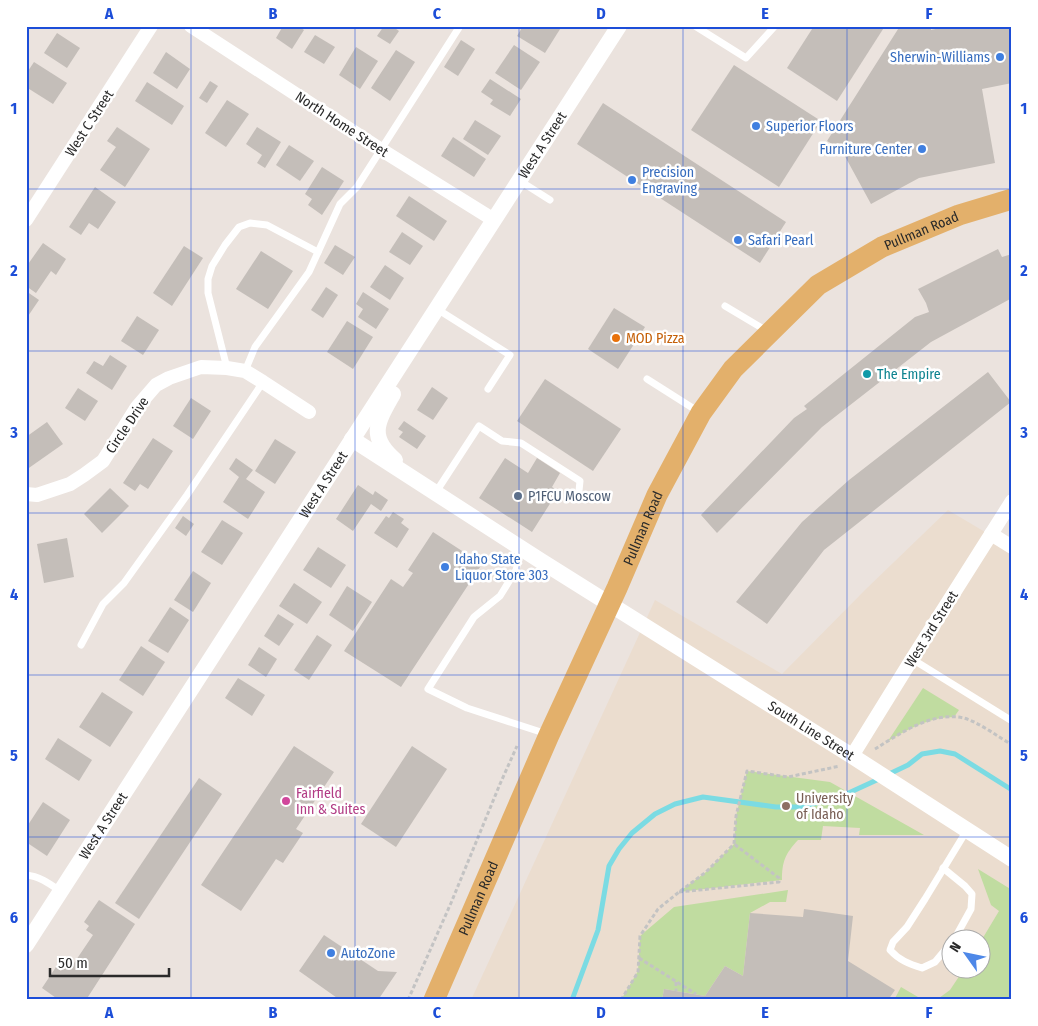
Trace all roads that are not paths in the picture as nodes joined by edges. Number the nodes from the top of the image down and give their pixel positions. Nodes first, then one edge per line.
1 (151, 26) edge
2 (191, 26) edge
3 (460, 26) edge
4 (619, 26) edge
5 (695, 26) edge
6 (775, 26) edge
7 (380, 149) junction
8 (520, 180) junction
9 (1012, 199) edge
10 (550, 200) dead end
11 (26, 220) edge
12 (494, 220) junction
13 (318, 252) junction
14 (725, 306) dead end
15 (437, 309) junction
16 (769, 332) junction
17 (227, 368) junction
18 (245, 371) junction
19 (647, 379) dead end
20 (264, 382) junction
21 (488, 389) dead end
22 (309, 412) dead end
23 (701, 413) junction
24 (352, 438) junction
25 (431, 489) junction
26 (579, 490) dead end
27 (26, 494) edge
28 (1012, 502) edge
29 (991, 534) junction
30 (1012, 546) edge
31 (521, 549) junction
32 (609, 604) junction
33 (81, 645) dead end
34 (912, 659) junction
35 (1012, 721) edge
36 (549, 735) junction
37 (852, 762) junction
38 (966, 830) junction
39 (1012, 858) edge
40 (942, 868) junction
41 (26, 875) edge
42 (60, 891) junction
43 (961, 928) edge
44 (26, 945) edge
45 (940, 956) edge
46 (434, 1000) edge

1 - 11 street, West C Street
2 - 7 street, North Home Street
3 - 7 lane
4 - 8 street, West A Street
5 - 6 lane
7 - 12 street, North Home Street
7 - 13 lane
8 - 10 lane
8 - 12 street, West A Street
9 - 16 main road, Pullman Road
12 - 15 street, West A Street
13 - 17 lane
13 - 18 lane
14 - 16 lane
15 - 21 lane
15 - 24 street, West A Street
15 - 25 street
16 - 23 main road, Pullman Road
17 - 18 street, Circle Drive
17 - 27 street, Circle Drive
18 - 20 street, Circle Drive
19 - 23 lane
20 - 22 street, Circle Drive
20 - 33 lane
23 - 32 main road, Pullman Road
24 - 25 street
24 - 42 street, West A Street
25 - 26 lane
25 - 31 street, South Line Street
28 - 29 street, West 3rd Street
29 - 30 street
29 - 34 street, West 3rd Street
31 - 32 street, South Line Street
31 - 36 lane
32 - 36 main road, Pullman Road
32 - 37 street, South Line Street
34 - 35 lane
34 - 37 street, West 3rd Street
36 - 46 main road, Pullman Road
37 - 38 street, South Line Street
38 - 39 street, South Line Street
38 - 40 lane
40 - 43 lane
40 - 45 lane
41 - 42 lane
42 - 44 street, West A Street

